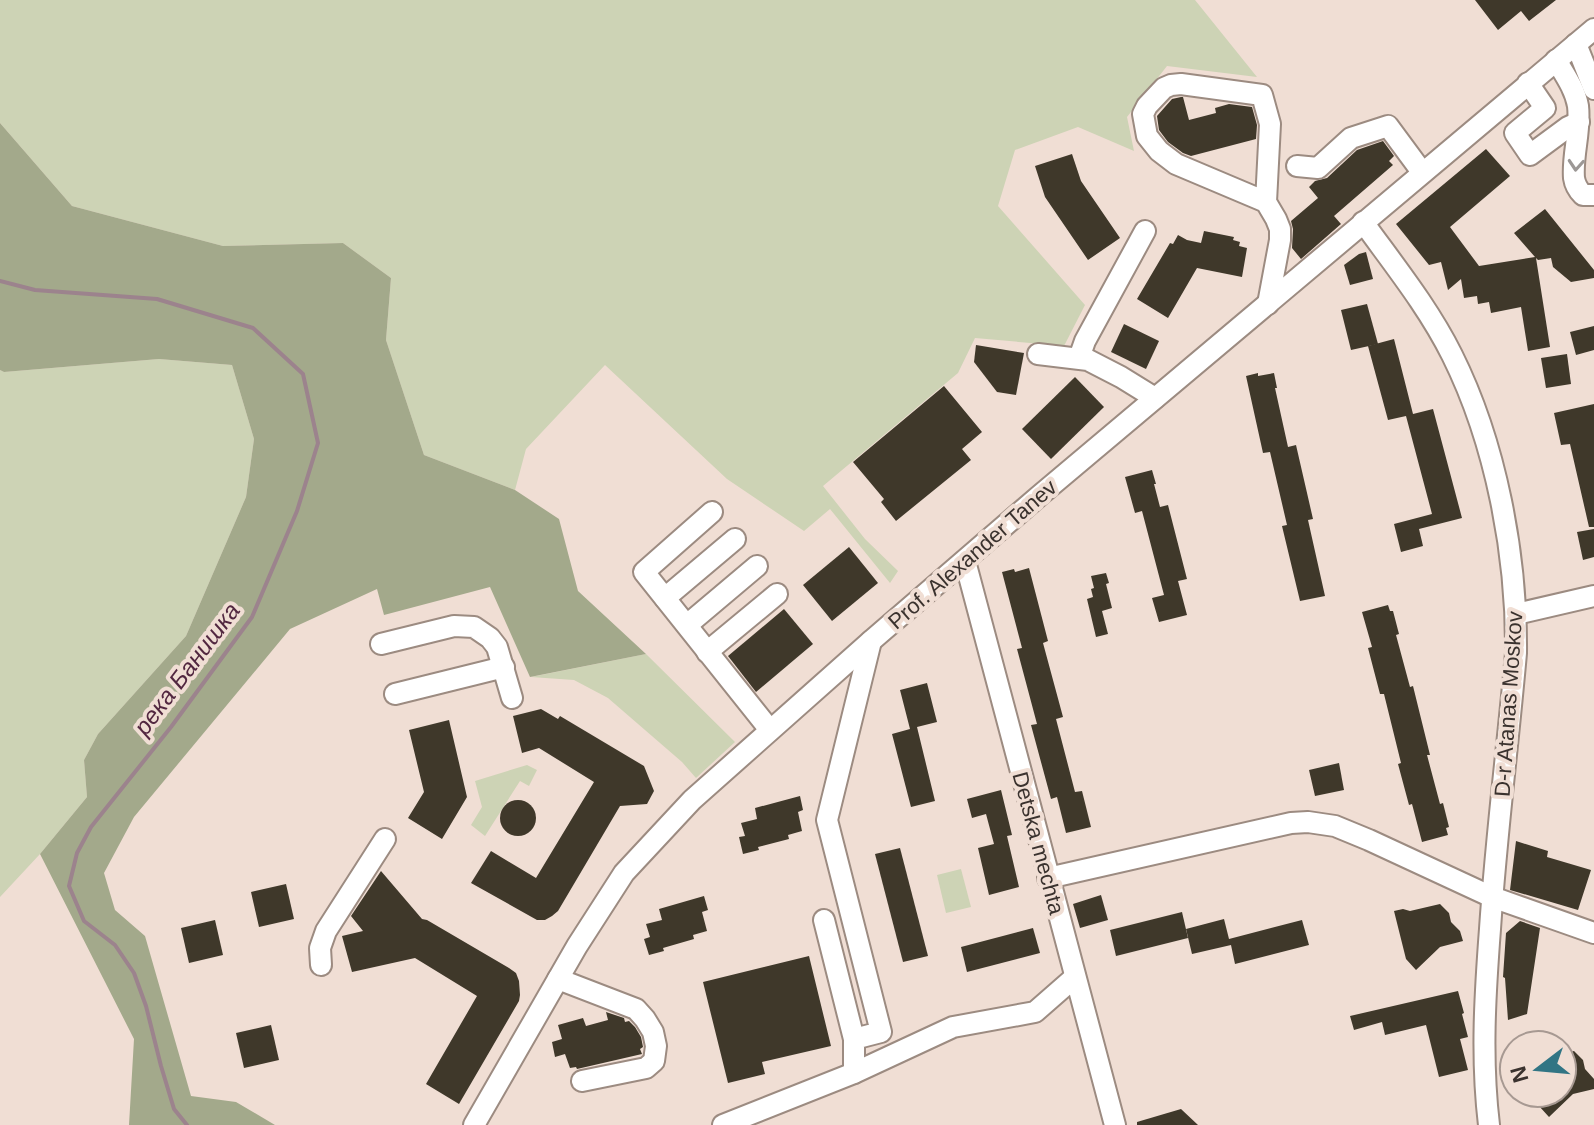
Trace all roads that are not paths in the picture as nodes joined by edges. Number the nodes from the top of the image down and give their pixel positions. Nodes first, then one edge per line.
1 (1587, 40) edge
2 (1556, 60) junction
3 (1528, 83) junction
4 (1594, 89) edge
5 (1579, 122) junction
6 (1297, 166) dead end
7 (1422, 172) junction
8 (1594, 195) edge
9 (1266, 202) junction
10 (1363, 222) junction
11 (1145, 231) dead end
12 (1268, 304) junction
13 (1038, 354) dead end
14 (1079, 358) junction
15 (1155, 398) junction
16 (712, 512) dead end
17 (735, 539) dead end
18 (965, 561) junction
19 (757, 566) dead end
20 (777, 594) dead end
21 (1594, 596) edge
22 (665, 598) junction
23 (1516, 614) junction
24 (687, 625) junction
25 (871, 641) junction
26 (381, 644) dead end
27 (707, 652) junction
28 (504, 667) junction
29 (395, 694) dead end
30 (512, 698) dead end
31 (770, 730) junction
32 (385, 839) dead end
33 (1048, 878) junction
34 (1492, 897) junction
35 (824, 920) dead end
36 (1594, 933) edge
37 (321, 965) dead end
38 (1075, 977) junction
39 (558, 979) junction
40 (854, 1039) junction
41 (854, 1073) junction
42 (582, 1081) dead end
43 (474, 1125) edge
44 (723, 1125) edge
45 (1115, 1125) edge
46 (1489, 1125) edge

1 - 2 street, Prof. Alexander Tanev
1 - 4 street
2 - 3 street, Prof. Alexander Tanev
2 - 5 street
3 - 5 street
3 - 7 street, Prof. Alexander Tanev
5 -> 8 street
6 - 7 street
7 - 10 street, Prof. Alexander Tanev
9 - 9 street
9 - 12 street
10 - 12 street, Prof. Alexander Tanev
10 - 23 street, D-r Atanas Moskov
11 - 14 street
12 - 15 street, Prof. Alexander Tanev
13 - 14 street
14 - 15 street
15 - 18 street, Prof. Alexander Tanev
16 - 22 street
17 - 22 street
18 - 25 street, Prof. Alexander Tanev
18 - 33 street, Detska mechta
19 - 24 street
20 - 27 street
21 - 23 street
22 - 24 street
23 - 34 street, D-r Atanas Moskov
24 - 27 street
25 - 31 street, Prof. Alexander Tanev
25 - 40 street
26 - 28 street
27 - 31 street
28 - 29 street
28 - 30 street
31 - 39 street, Prof. Alexander Tanev
32 - 37 street
33 - 34 street
33 - 38 street, Detska mechta
34 - 36 street
34 - 46 street, D-r Atanas Moskov
35 - 40 street
38 - 41 street
38 - 45 street, Detska mechta
39 - 42 street
39 - 43 street, Prof. Alexander Tanev
40 - 41 street
41 - 44 street

